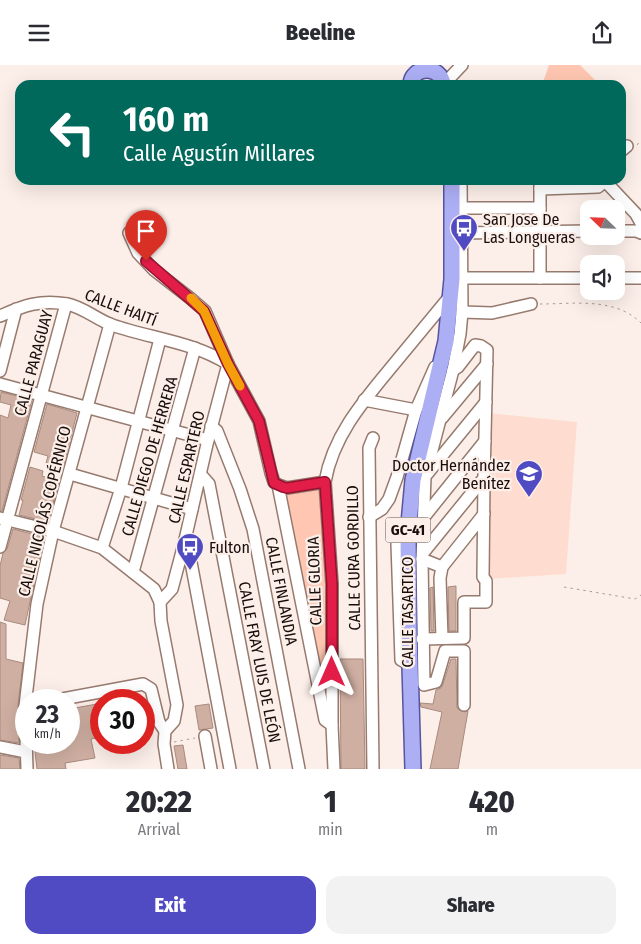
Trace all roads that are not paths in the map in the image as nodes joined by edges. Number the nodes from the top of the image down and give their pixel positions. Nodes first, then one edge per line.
1 (462, 65) edge
2 (416, 67) edge
3 (440, 67) edge
4 (411, 80) edge
5 (442, 80) edge
6 (448, 80) edge
7 (452, 185) edge
8 (461, 185) edge
9 (540, 185) edge
10 (559, 185) edge
11 (600, 185) edge
12 (608, 185) edge
13 (460, 208) junction
14 (540, 208) junction
15 (641, 223) edge
16 (540, 231) junction
17 (580, 231) edge
18 (625, 231) edge
19 (129, 233) dead end
20 (461, 233) junction
21 (641, 233) edge
22 (457, 278) junction
23 (580, 278) edge
24 (625, 278) edge
25 (641, 278) edge
26 (540, 279) junction
27 (451, 295) junction
28 (66, 304) junction
29 (531, 304) road end
30 (16, 309) junction
31 (462, 312) junction
32 (0, 316) edge
33 (110, 324) junction
34 (160, 339) junction
35 (446, 341) junction
36 (195, 348) junction
37 (228, 364) junction
38 (487, 364) junction
39 (453, 370) junction
40 (0, 371) edge
41 (0, 384) edge
42 (41, 396) junction
43 (364, 399) junction
44 (486, 402) junction
45 (86, 408) junction
46 (416, 410) junction
47 (439, 421) junction
48 (139, 422) junction
49 (212, 426) junction
50 (173, 431) junction
51 (373, 438) dead end
52 (208, 440) junction
53 (485, 441) junction
54 (70, 475) junction
55 (201, 475) junction
56 (425, 477) junction
57 (484, 478) junction
58 (325, 482) junction
59 (278, 485) junction
60 (121, 488) junction
61 (154, 498) junction
62 (192, 509) junction
63 (484, 514) junction
64 (368, 517) junction
65 (424, 517) junction
66 (4, 519) edge
67 (53, 531) junction
68 (184, 544) junction
69 (0, 547) edge
70 (102, 548) junction
71 (422, 556) junction
72 (442, 567) junction
73 (133, 572) junction
74 (160, 602) junction
75 (422, 639) junction
76 (442, 639) junction
77 (28, 689) edge
78 (80, 696) edge
79 (464, 705) dead end
80 (332, 725) junction
81 (165, 731) junction
82 (205, 737) road end
83 (0, 747) edge
84 (15, 750) edge
85 (26, 754) edge
86 (27, 769) edge
87 (168, 769) edge
88 (211, 769) edge
89 (230, 769) edge
90 (264, 769) edge
91 (299, 769) edge
92 (334, 769) edge
93 (372, 769) edge
94 (413, 769) edge

1 - 6 street
2 - 3 main road
2 - 4 main road
3 - 5 main road
7 - 22 main road, GC-41
8 - 13 street, CALLE TASARTICO
9 - 14 street
10 - 11 street
12 - 15 street
13 - 14 street
13 - 20 street, CALLE TASARTICO
14 - 16 street
16 - 17 street
16 - 20 street
16 - 26 street
18 - 21 street
19 - 37 street
20 - 22 street, CALLE TASARTICO
22 - 26 street
22 - 27 main road, GC-41
22 - 31 street, CALLE TASARTICO
23 - 26 street
24 - 25 street
27 - 35 main road, GC-41
27 - 43 street, CALLE GLORIA
28 - 30 street, CALLE HAITÍ
28 - 33 street, CALLE HAITÍ
28 - 42 street, CALLE PARAGUAY
29 - 31 street
30 - 32 street, CALLE HAITÍ
30 - 40 street
31 - 39 street, CALLE TASARTICO
33 - 34 street, CALLE HAITÍ
33 - 45 street, CALLE NICOLÁS COPÉRNICO
34 - 36 street, CALLE HAITÍ
34 - 48 street
35 - 46 street
35 - 94 main road, GC-41
36 - 37 street, CALLE HAITÍ
36 - 50 street, CALLE DIEGO DE HERRERA
37 - 49 street, CALLE ESPARTERO
37 - 59 street
38 - 39 street
38 - 44 street
38 - 47 street
39 - 47 street, CALLE TASARTICO
41 - 42 street
42 - 45 street
42 - 66 street, CALLE PARAGUAY
43 - 46 street
43 - 58 street, CALLE GLORIA
44 - 53 street
44 - 56 street
45 - 48 street
45 - 54 street, CALLE NICOLÁS COPÉRNICO
46 - 64 street
47 - 56 street, CALLE TASARTICO
48 - 50 street
48 - 60 street
49 - 52 street, CALLE ESPARTERO
49 - 91 street, CALLE FINLANDIA
50 - 52 street
50 - 61 street, CALLE DIEGO DE HERRERA
51 - 64 street, CALLE CURA GORDILLO
52 - 55 street, CALLE ESPARTERO
53 - 57 street
53 - 65 street
54 - 60 street
54 - 67 street, CALLE NICOLÁS COPÉRNICO
55 - 62 street, CALLE ESPARTERO
55 - 90 street, CALLE FRAY LUIS DE LEÓN
56 - 65 street, CALLE TASARTICO
57 - 63 street
57 - 71 street
58 - 59 street
58 - 80 street, CALLE GLORIA
59 - 80 street
60 - 61 street
60 - 70 street
61 - 62 street
61 - 73 street, CALLE DIEGO DE HERRERA
62 - 68 street, CALLE ESPARTERO
63 - 72 street
63 - 76 street
64 - 93 street, CALLE CURA GORDILLO
65 - 71 street, CALLE TASARTICO
66 - 67 street
66 - 69 street, CALLE PARAGUAY
67 - 70 street
67 - 77 street, CALLE NICOLÁS COPÉRNICO
68 - 74 street, CALLE ESPARTERO
68 - 89 street
70 - 73 street
71 - 72 street
71 - 75 street, CALLE TASARTICO
72 - 76 street
73 - 74 street
74 - 81 street
75 - 76 street
75 - 79 street, CALLE TASARTICO
78 - 81 street
80 - 92 street, CALLE GLORIA
81 - 87 street
82 - 88 street
83 - 84 street
85 - 86 street, CALLE NICOLÁS COPÉRNICO

